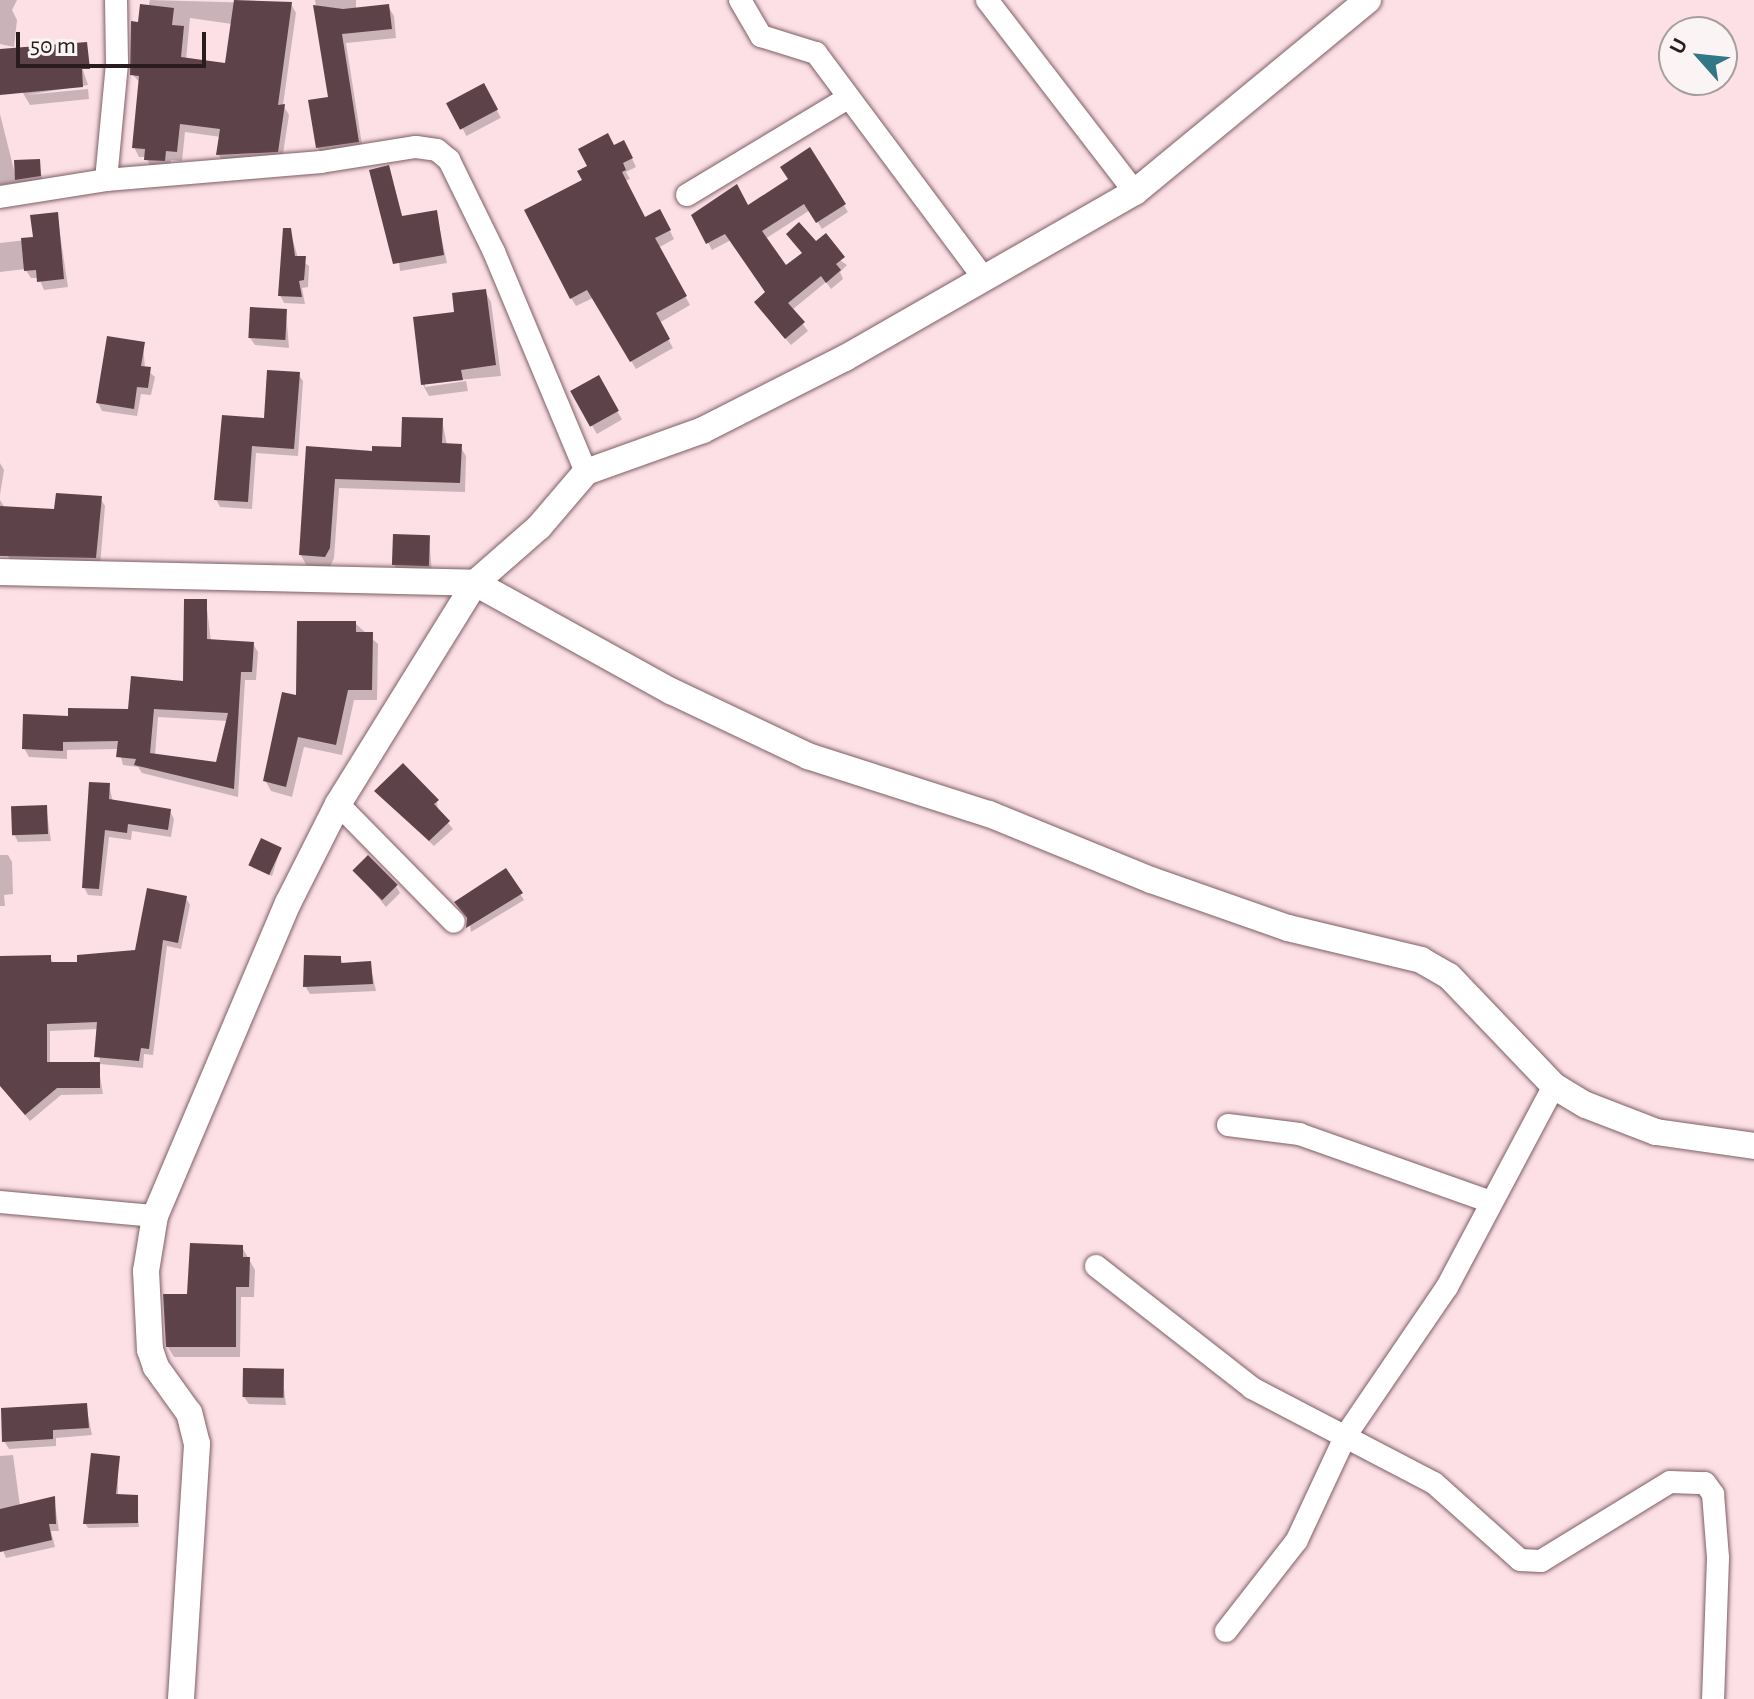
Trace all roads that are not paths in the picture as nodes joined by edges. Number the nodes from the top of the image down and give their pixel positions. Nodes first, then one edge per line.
1 (116, 0) edge
2 (740, 0) edge
3 (987, 0) edge
4 (1368, 0) edge
5 (848, 98) junction
6 (106, 180) junction
7 (1135, 192) junction
8 (687, 195) dead end
9 (0, 197) edge
10 (983, 277) junction
11 (586, 472) junction
12 (0, 572) edge
13 (475, 583) junction
14 (338, 804) junction
15 (454, 922) dead end
16 (1554, 1086) junction
17 (1228, 1125) dead end
18 (1754, 1146) edge
19 (0, 1202) edge
20 (1491, 1202) junction
21 (155, 1216) junction
22 (1096, 1266) dead end
23 (1346, 1435) junction
24 (1226, 1631) dead end
25 (181, 1699) edge
26 (1713, 1699) edge

1 - 6 street
2 - 5 street
3 - 7 street
4 - 7 street
5 - 8 street
5 - 10 street
6 - 9 street
6 - 11 street
7 - 10 street
10 - 11 street
11 - 13 street
12 - 13 street
13 - 14 street
13 - 16 street
14 - 15 street
14 - 21 street
16 - 18 street
16 - 20 street
17 - 20 street
19 - 21 street
20 - 23 street
21 - 25 street
22 - 23 street
23 - 24 street
23 - 26 street

